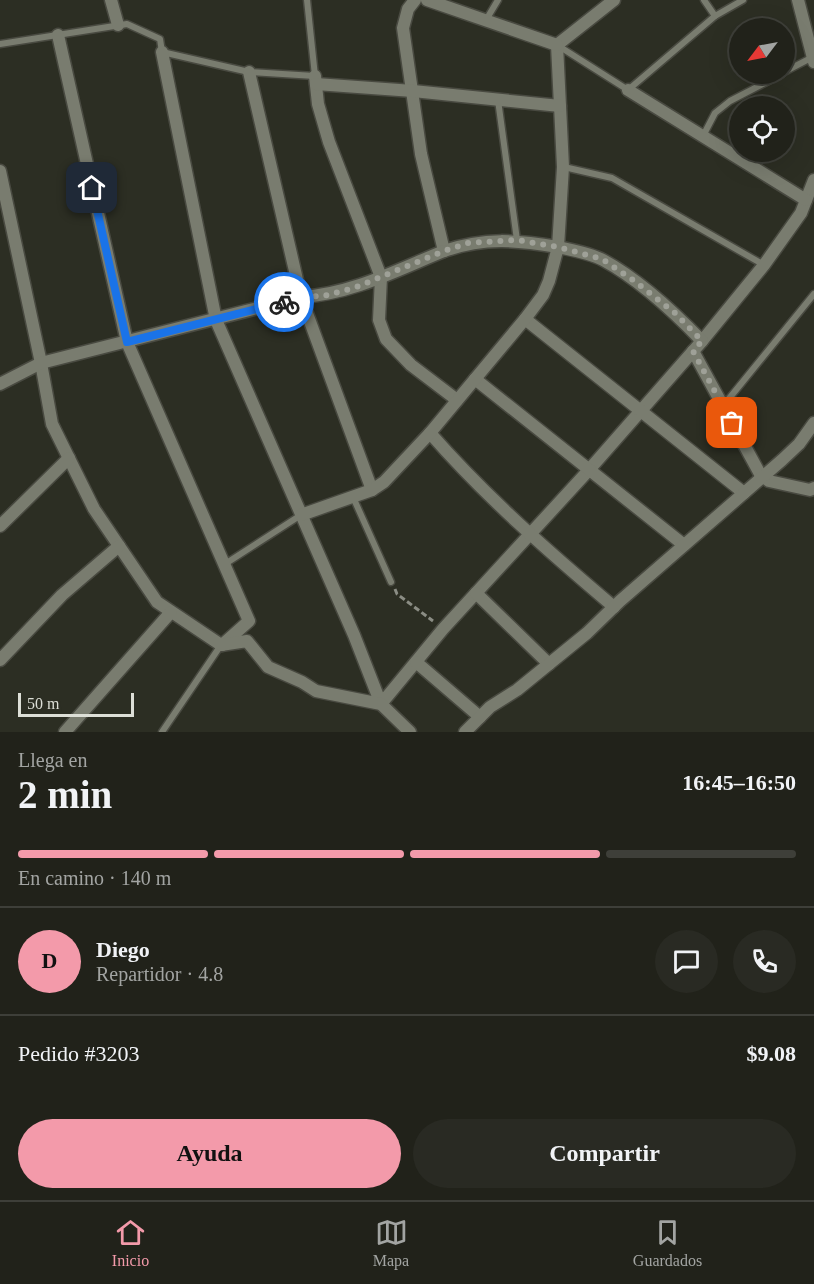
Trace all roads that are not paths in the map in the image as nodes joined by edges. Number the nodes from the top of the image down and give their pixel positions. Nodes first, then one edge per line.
1 (111, 0) edge
2 (307, 0) edge
3 (415, 0) edge
4 (428, 0) edge
5 (498, 0) edge
6 (614, 0) edge
7 (704, 0) edge
8 (743, 0) edge
9 (798, 0) edge
10 (715, 16) junction
11 (486, 20) junction
12 (118, 25) junction
13 (58, 34) junction
14 (0, 44) edge
15 (557, 45) junction
16 (162, 52) junction
17 (814, 56) edge
18 (814, 62) edge
19 (795, 66) edge
20 (249, 72) junction
21 (316, 80) junction
22 (762, 84) edge
23 (628, 90) junction
24 (413, 91) junction
25 (498, 100) junction
26 (560, 106) junction
27 (703, 136) junction
28 (563, 167) junction
29 (0, 171) edge
30 (814, 180) edge
31 (806, 200) junction
32 (517, 240) junction
33 (558, 247) junction
34 (444, 251) junction
35 (765, 265) junction
36 (381, 277) junction
37 (814, 294) edge
38 (301, 297) junction
39 (525, 319) junction
40 (216, 320) junction
41 (702, 341) junction
42 (127, 342) junction
43 (693, 351) junction
44 (42, 363) junction
45 (475, 379) junction
46 (0, 384) edge
47 (457, 400) junction
48 (723, 406) junction
49 (640, 411) junction
50 (814, 423) edge
51 (430, 433) junction
52 (69, 458) junction
53 (589, 469) junction
54 (763, 477) junction
55 (814, 488) edge
56 (372, 490) junction
57 (744, 494) junction
58 (352, 497) junction
59 (302, 515) junction
60 (0, 526) edge
61 (529, 535) junction
62 (684, 545) junction
63 (119, 546) junction
64 (224, 565) junction
65 (392, 582) road end
66 (477, 593) junction
67 (614, 607) junction
68 (171, 612) junction
69 (221, 645) junction
70 (0, 660) edge
71 (416, 662) junction
72 (549, 664) junction
73 (381, 704) junction
74 (480, 717) junction
75 (65, 732) edge
76 (162, 732) edge
77 (410, 732) edge
78 (465, 732) edge

1 - 12 street
2 - 21 lane
3 - 24 street
4 - 11 street
5 - 11 lane
6 - 15 street
7 - 10 lane
8 - 10 lane
9 - 17 street
10 - 23 lane
11 - 15 street
12 - 13 lane
12 - 16 lane
13 - 14 lane
13 - 42 street
15 - 23 lane
15 - 26 street
16 - 20 lane
16 - 40 street
17 - 18 street
17 - 19 lane
20 - 21 lane
20 - 38 street
21 - 24 street
21 - 36 street
22 - 27 lane
23 - 27 street
24 - 25 street
24 - 34 street
25 - 26 street
25 - 32 lane
26 - 28 street
27 - 31 street
28 - 33 street
28 - 35 lane
29 - 44 street
30 - 31 street
31 - 35 street
32 - 33 street
32 - 34 street
33 - 39 street
33 - 41 street
34 - 36 street
35 - 41 street
36 - 38 street
36 - 47 street
37 - 48 lane
38 - 40 street
38 - 56 street
39 - 45 street
39 - 49 street
40 - 42 street
40 - 59 street
41 - 43 street
42 - 44 street
42 - 64 street
43 - 48 street
43 - 49 street
44 - 46 street
44 - 52 street
45 - 47 street
45 - 53 street
47 - 51 street
48 - 54 street
49 - 53 street
49 - 57 street
50 - 54 street
51 - 56 street
51 - 61 street
52 - 60 street
52 - 63 street
53 - 61 street
53 - 62 street
54 - 55 street
54 - 57 street
56 - 58 street
57 - 62 street
58 - 59 street
58 - 65 lane
59 - 64 lane
59 - 73 street
61 - 66 street
61 - 67 street
62 - 67 street
63 - 68 street
63 - 70 street
64 - 69 street
66 - 71 street
66 - 72 street
67 - 72 street
68 - 69 street
68 - 75 street
69 - 73 street
69 - 76 lane
71 - 73 street
71 - 74 street
72 - 74 street
73 - 77 street
74 - 78 street

